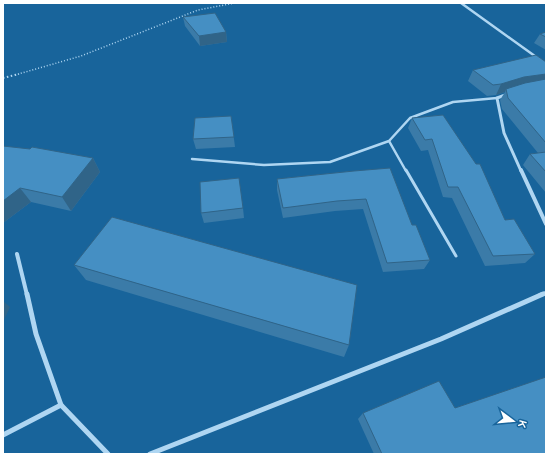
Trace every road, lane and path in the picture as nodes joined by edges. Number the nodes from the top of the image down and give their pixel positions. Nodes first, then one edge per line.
1 (235, 3) edge
2 (461, 3) edge
3 (546, 64) edge
4 (3, 78) edge
5 (511, 93) edge
6 (497, 98) junction
7 (389, 141) junction
8 (192, 159) dead end
9 (546, 224) edge
10 (17, 254) dead end
11 (456, 256) dead end
12 (546, 293) edge
13 (61, 405) junction
14 (3, 434) edge
15 (108, 454) edge
16 (150, 454) edge

1 - 4 path
2 - 3 street
5 - 6 street
6 - 7 lane
6 - 9 street
7 - 8 lane
7 - 11 lane
10 - 13 street
12 - 16 street
13 - 14 street
13 - 15 street

